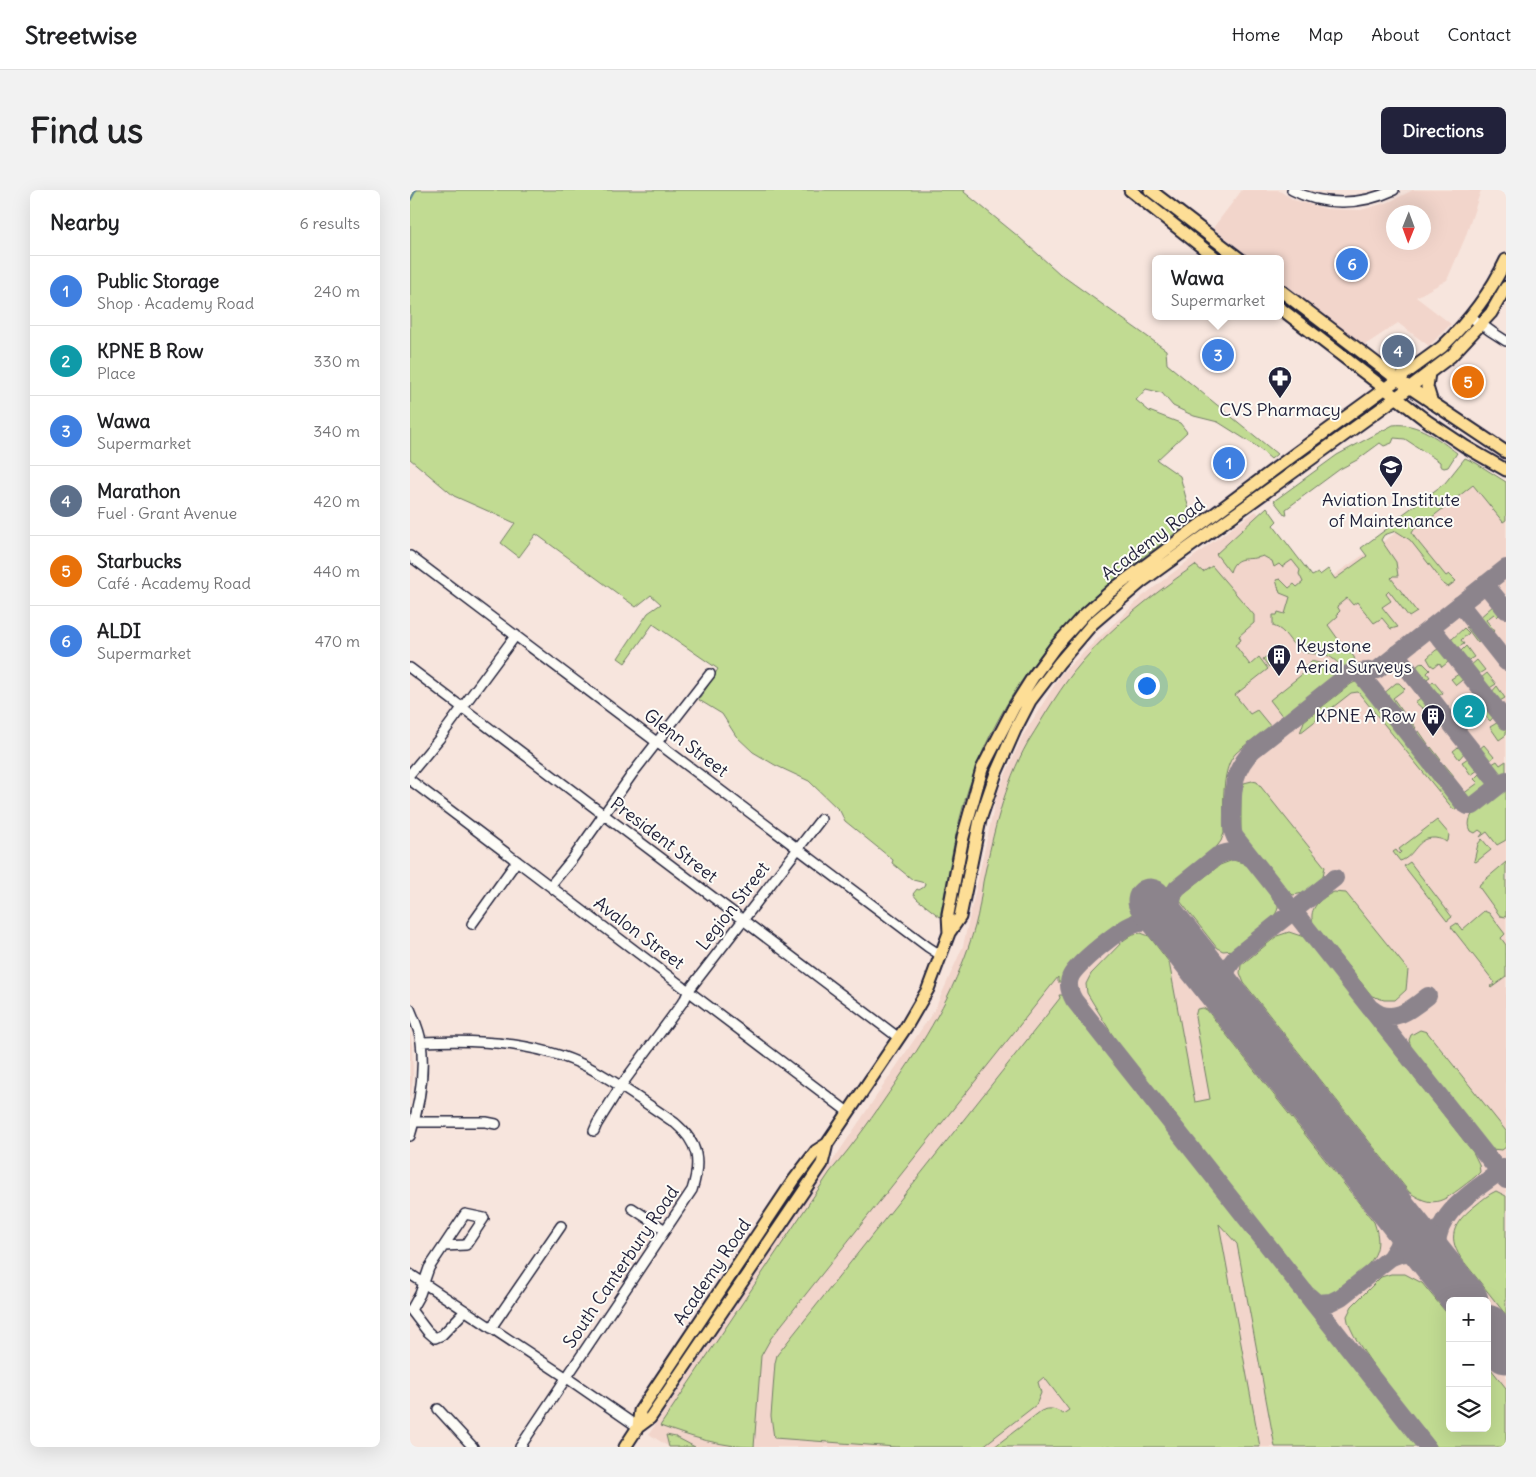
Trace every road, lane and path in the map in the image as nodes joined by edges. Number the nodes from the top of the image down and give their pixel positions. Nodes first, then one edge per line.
1 (1130, 190) edge
2 (1150, 190) edge
3 (1292, 190) edge
4 (1394, 190) edge
5 (1212, 255) edge
6 (1235, 255) edge
7 (1506, 260) edge
8 (1506, 287) edge
9 (1284, 293) edge
10 (1284, 311) edge
11 (1471, 317) junction
12 (1481, 324) junction
13 (1506, 341) edge
14 (1429, 373) junction
15 (1397, 379) junction
16 (1409, 387) junction
17 (1386, 388) junction
18 (1397, 397) junction
19 (1432, 402) junction
20 (1506, 452) edge
21 (1506, 470) edge
22 (1196, 535) junction
23 (410, 556) edge
24 (516, 635) junction
25 (410, 668) edge
26 (710, 674) dead end
27 (462, 707) junction
28 (658, 743) junction
29 (410, 774) edge
30 (410, 780) edge
31 (604, 815) junction
32 (822, 820) dead end
33 (798, 848) junction
34 (517, 861) junction
35 (550, 886) junction
36 (743, 919) junction
37 (472, 924) dead end
38 (942, 956) junction
39 (688, 990) junction
40 (410, 1009) edge
41 (899, 1038) junction
42 (421, 1042) junction
43 (620, 1087) junction
44 (848, 1112) junction
45 (414, 1122) junction
46 (496, 1124) dead end
47 (594, 1131) dead end
48 (410, 1136) edge
49 (632, 1208) dead end
50 (561, 1226) dead end
51 (665, 1230) junction
52 (444, 1246) junction
53 (410, 1274) edge
54 (424, 1283) junction
55 (411, 1310) edge
56 (465, 1311) junction
57 (491, 1328) junction
58 (567, 1378) junction
59 (438, 1409) dead end
60 (638, 1427) junction
61 (473, 1447) edge
62 (520, 1447) edge
63 (625, 1447) edge

1 - 5 main road
2 - 6 main road
3 - 4 street
7 - 11 main road, Academy Road
8 - 12 main road, Academy Road
9 - 15 main road
10 - 17 main road
11 - 12 street
11 - 15 main road, Academy Road
12 - 13 street
12 - 14 main road, Academy Road
14 - 16 main road, Academy Road
14 - 19 main road
15 - 16 main road
15 - 17 main road, Academy Road
16 - 18 main road, Academy Road
16 - 19 main road
17 - 18 main road
17 - 22 main road, Academy Road
18 - 21 main road
18 - 22 main road, Academy Road
19 - 20 main road
22 - 38 main road, Academy Road
23 - 24 street, Glenn Street
24 - 27 street
24 - 28 street, Glenn Street
25 - 27 street, President Street
26 - 28 street
27 - 29 street
27 - 31 street, President Street
28 - 31 street
28 - 33 street, Glenn Street
30 - 34 street, Avalon Street
31 - 35 street
31 - 36 street, President Street
32 - 33 street, Legion Street
33 - 36 street, Legion Street
33 - 38 street, Glenn Street
34 - 35 street, Avalon Street
34 - 37 street
35 - 39 street, Avalon Street
36 - 39 street, Legion Street
36 - 41 street, President Street
38 - 41 main road, Academy Road
39 - 43 street, Legion Street
39 - 44 street, Avalon Street
40 - 42 street
41 - 44 main road, Academy Road
42 - 43 street, South Canterbury Road
42 - 45 street
43 - 47 street, Legion Street
43 - 51 street, South Canterbury Road
44 - 60 main road, Academy Road
45 - 46 street
45 - 48 street
49 - 51 street
50 - 57 street
51 - 58 street, South Canterbury Road
52 - 52 street
52 - 54 street
53 - 54 street
54 - 55 street
54 - 56 street
55 - 56 street
56 - 57 street
57 - 58 street
58 - 60 street
58 - 62 street, South Canterbury Road
59 - 61 street
60 - 63 main road, Academy Road

